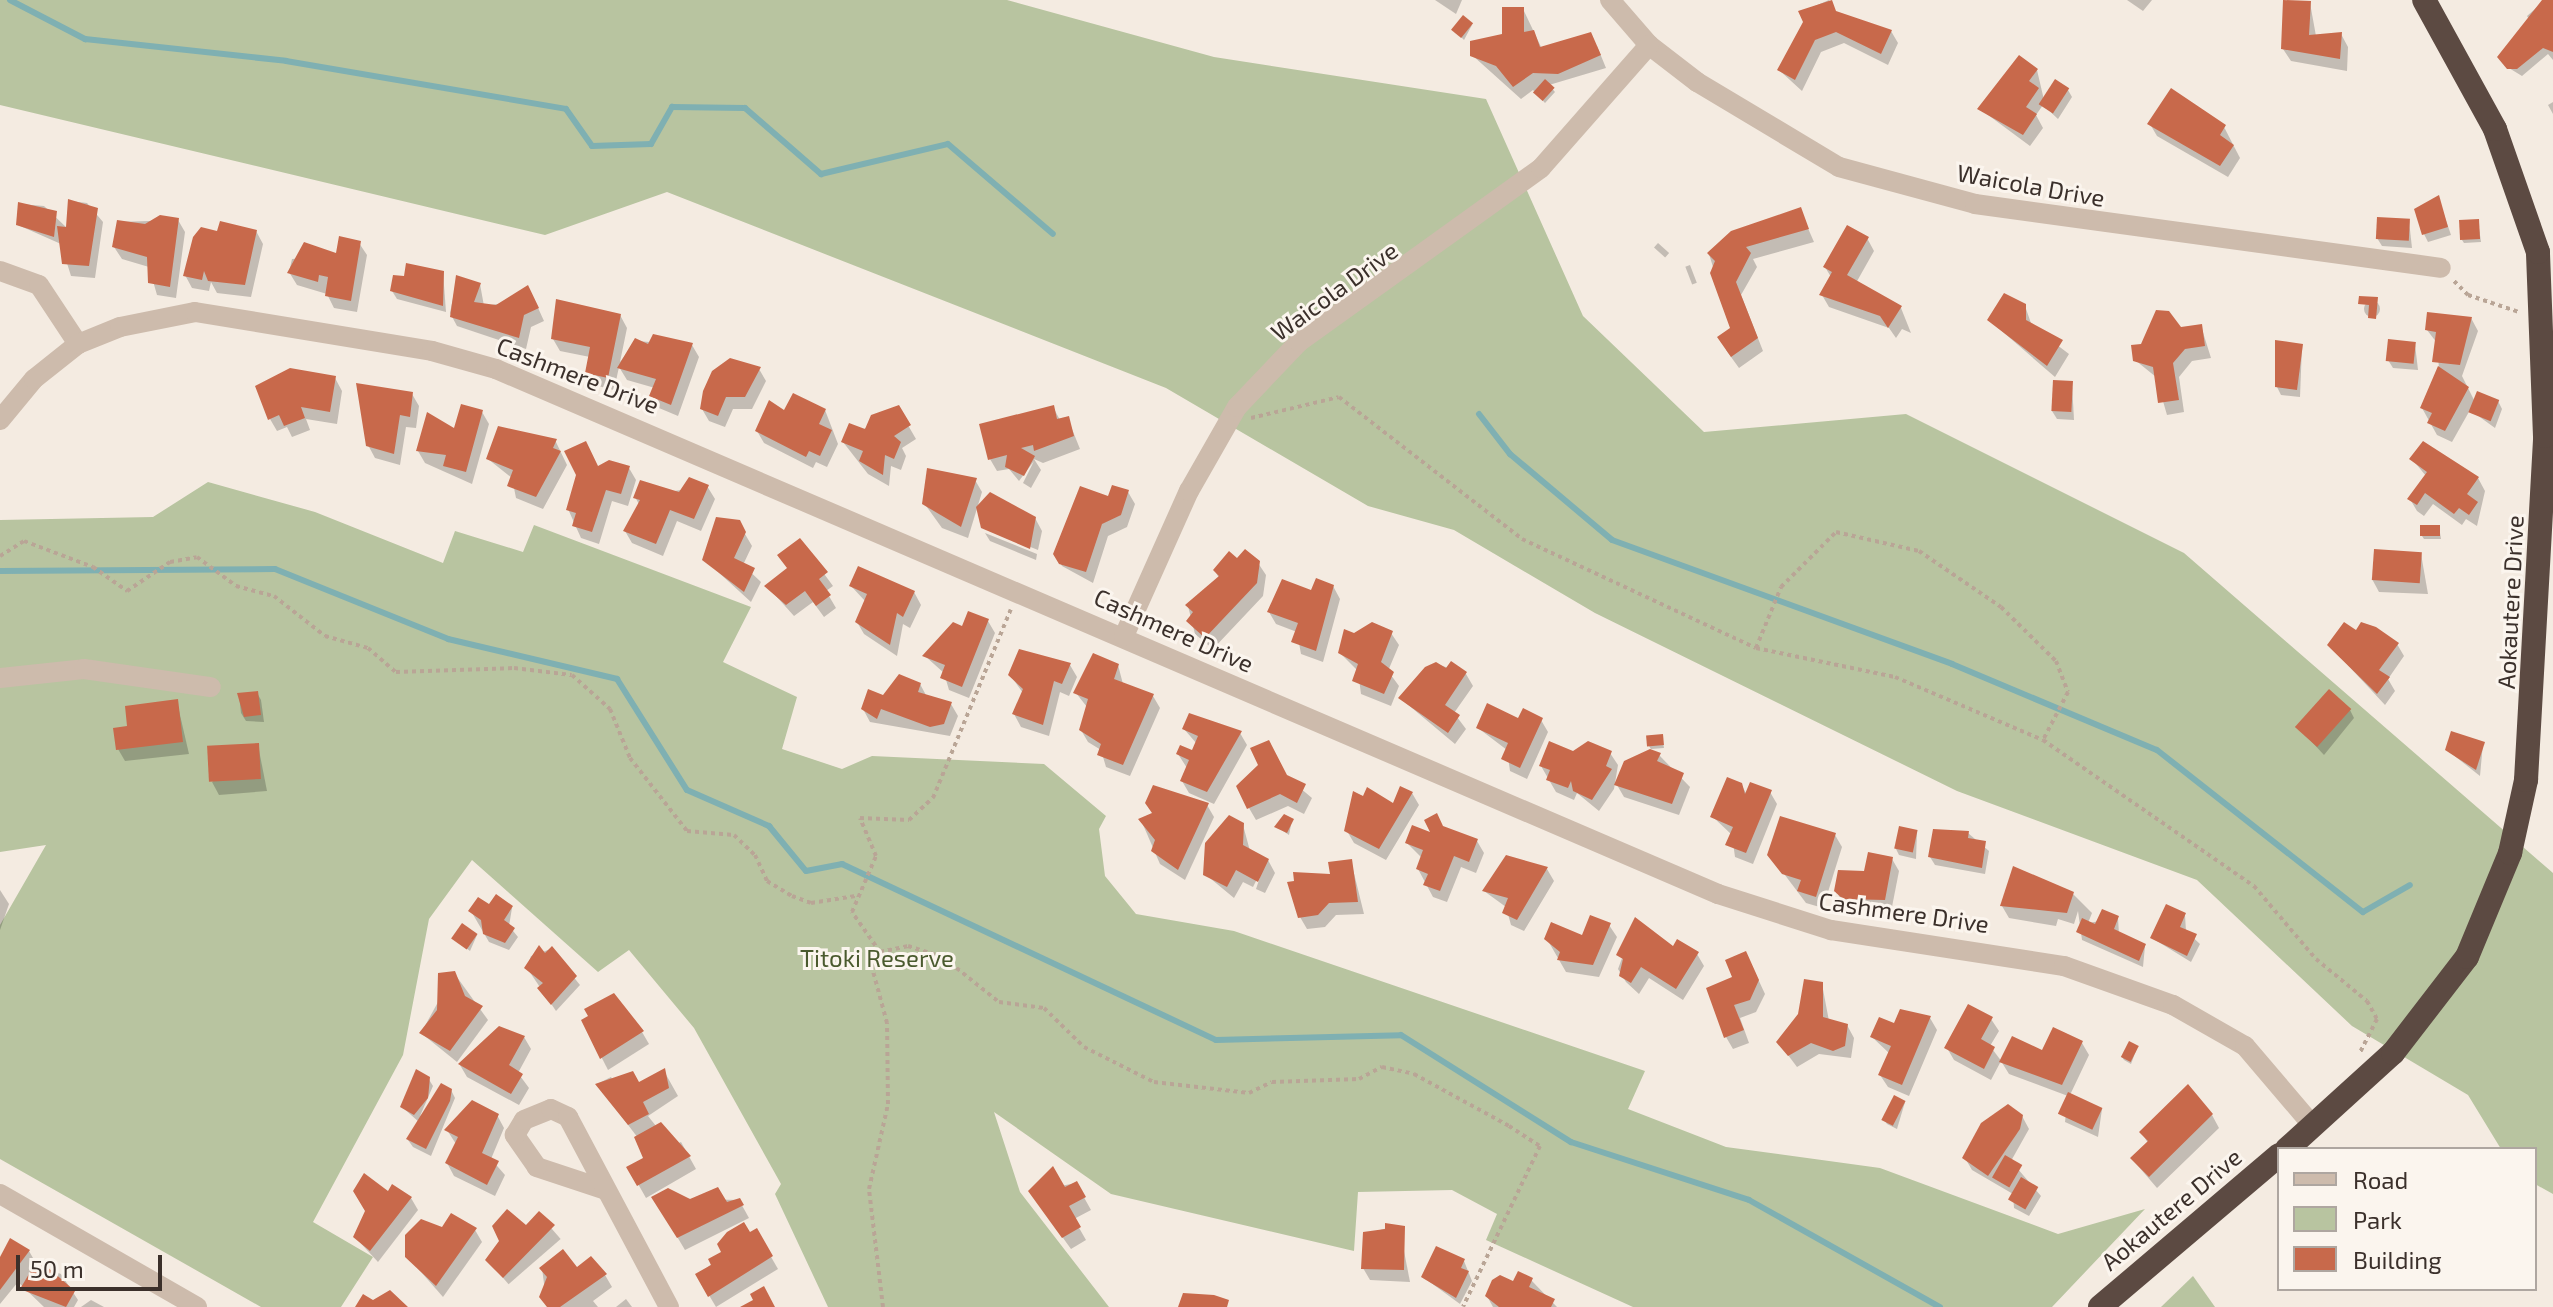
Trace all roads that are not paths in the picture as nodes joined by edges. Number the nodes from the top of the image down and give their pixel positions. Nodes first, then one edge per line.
1 (1610, 0) edge
2 (2424, 0) edge
3 (1649, 45) junction
4 (2546, 250) edge
5 (2441, 268) road end
6 (0, 271) edge
7 (78, 344) junction
8 (0, 420) edge
9 (1124, 636) junction
10 (0, 678) edge
11 (211, 687) dead end
12 (2314, 1127) junction
13 (2289, 1147) edge
14 (2277, 1157) edge
15 (603, 1189) junction
16 (0, 1194) edge
17 (197, 1307) edge
18 (669, 1307) edge
19 (2100, 1307) edge

1 - 3 street, Waicola Drive
2 - 4 highway, Aokautere Drive
3 - 5 street, Waicola Drive
3 - 9 street, Waicola Drive
4 - 12 highway, Aokautere Drive
6 - 7 street
7 - 8 street, Cashmere Drive
7 - 9 street, Cashmere Drive
9 - 12 street, Cashmere Drive
10 - 11 street
12 - 13 highway, Aokautere Drive
14 - 19 highway, Aokautere Drive
15 - 15 street
15 - 18 street
16 - 17 street

